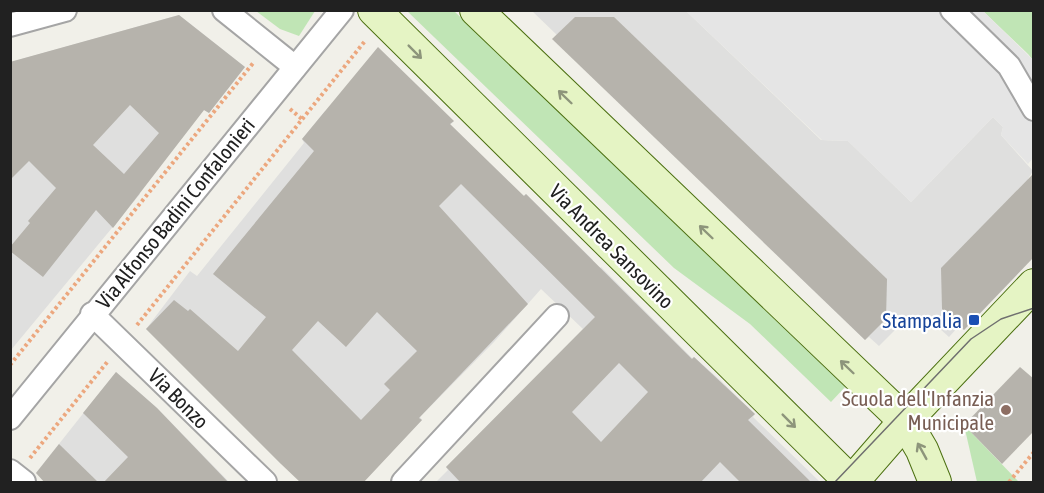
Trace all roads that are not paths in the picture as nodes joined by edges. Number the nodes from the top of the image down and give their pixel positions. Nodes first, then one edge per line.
1 (65, 10) edge
2 (224, 10) edge
3 (342, 10) edge
4 (476, 10) edge
5 (952, 10) edge
6 (378, 15) edge
7 (10, 25) edge
8 (295, 67) junction
9 (1034, 109) edge
10 (1034, 285) edge
11 (92, 314) junction
12 (557, 316) dead end
13 (10, 418) edge
14 (905, 421) junction
15 (265, 483) edge
16 (403, 483) edge
17 (851, 483) edge
18 (935, 483) edge

1 - 7 street
2 - 8 street
3 - 8 street, Via Alfonso Badini Confalonieri
14 -> 4 main road
5 - 9 street
6 -> 17 main road, Via Andrea Sansovino
8 - 11 street, Via Alfonso Badini Confalonieri
10 - 14 main road
11 - 13 street, Via Alfonso Badini Confalonieri
11 - 15 street, Via Bonzo
12 - 16 street
14 - 17 main road
18 -> 14 main road

